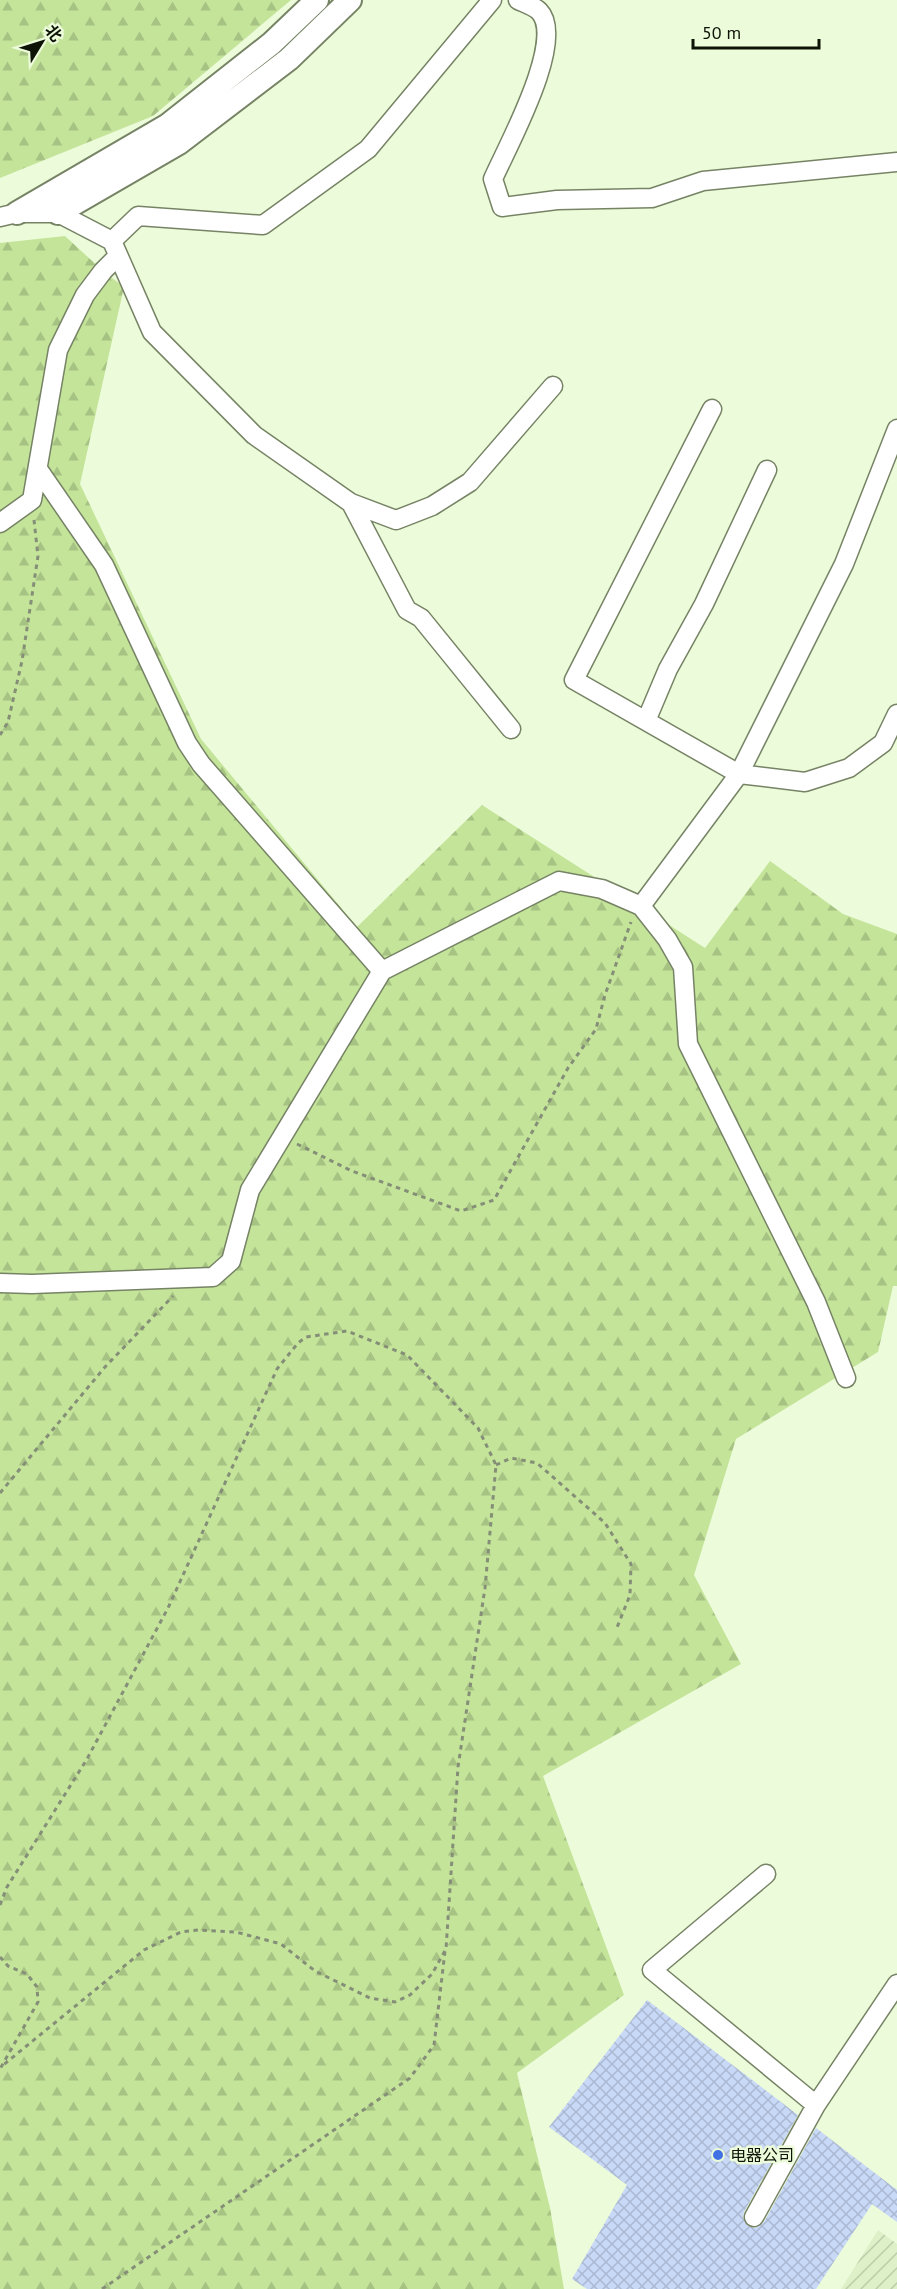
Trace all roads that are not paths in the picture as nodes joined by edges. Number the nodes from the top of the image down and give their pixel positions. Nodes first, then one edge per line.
1 (317, 0) edge
2 (350, 0) edge
3 (492, 0) edge
4 (518, 0) edge
5 (897, 162) edge
6 (58, 213) junction
7 (8, 215) edge
8 (115, 248) junction
9 (553, 386) dead end
10 (712, 409) dead end
11 (897, 429) edge
12 (38, 470) junction
13 (767, 470) dead end
14 (351, 503) junction
15 (0, 523) edge
16 (897, 714) edge
17 (646, 721) junction
18 (511, 729) dead end
19 (739, 774) junction
20 (641, 906) junction
21 (381, 971) junction
22 (0, 1283) edge
23 (846, 1378) dead end
24 (766, 1874) dead end
25 (897, 1984) edge
26 (816, 2105) junction
27 (754, 2217) dead end

1 - 7 street
2 - 6 street
3 - 8 street
4 - 5 street
6 - 7 street
6 - 8 street
8 - 12 street
8 - 14 street
9 - 14 street
10 - 17 street
11 - 19 street
12 - 15 street
12 - 21 street
13 - 17 street
14 - 18 street
16 - 19 street
17 - 19 street
19 - 20 street
20 - 21 street
20 - 23 street
21 - 22 street
24 - 26 street
25 - 26 street
26 - 27 street

